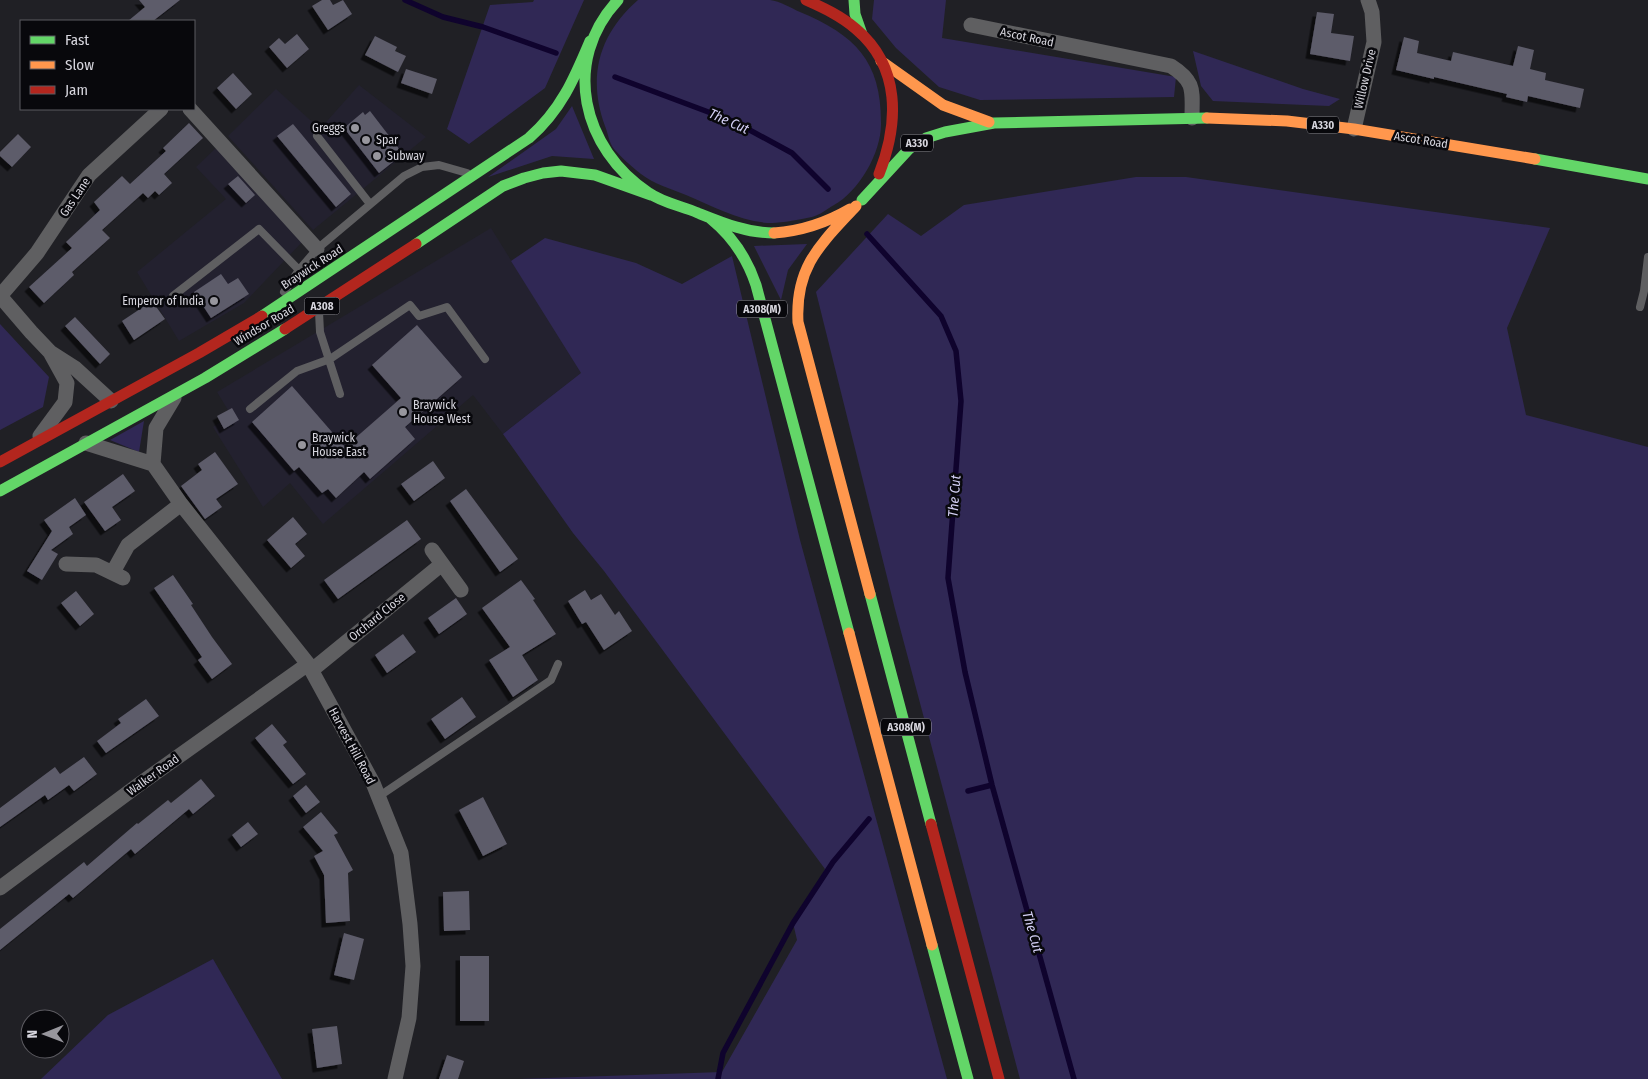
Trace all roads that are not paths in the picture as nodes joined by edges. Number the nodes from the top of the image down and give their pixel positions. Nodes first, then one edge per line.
1 (608, 0) edge
2 (618, 0) edge
3 (806, 0) edge
4 (854, 0) edge
5 (1368, 0) edge
6 (970, 25) dead end
7 (862, 34) junction
8 (593, 35) junction
9 (881, 61) junction
10 (160, 110) edge
11 (191, 110) edge
12 (1192, 118) junction
13 (994, 123) junction
14 (1354, 129) junction
15 (317, 136) dead end
16 (478, 174) junction
17 (1648, 179) edge
18 (652, 194) junction
19 (859, 203) junction
20 (370, 204) junction
21 (712, 219) junction
22 (317, 249) junction
23 (1648, 257) edge
24 (299, 270) junction
25 (0, 296) edge
26 (173, 296) dead end
27 (1640, 307) dead end
28 (319, 308) junction
29 (272, 310) junction
30 (50, 352) junction
31 (330, 359) junction
32 (485, 359) dead end
33 (177, 392) junction
34 (340, 394) dead end
35 (111, 401) junction
36 (250, 409) dead end
37 (35, 442) junction
38 (86, 443) junction
39 (0, 462) edge
40 (153, 464) junction
41 (0, 491) edge
42 (181, 504) junction
43 (432, 550) dead end
44 (66, 564) dead end
45 (442, 564) junction
46 (461, 590) dead end
47 (558, 664) dead end
48 (310, 667) junction
49 (378, 797) junction
50 (0, 888) edge
51 (395, 1079) edge
52 (968, 1079) edge
53 (999, 1079) edge

1 - 8 street
2 - 8 main road
3 - 7 main road
4 - 7 main road
5 - 14 street, Willow Drive
6 - 12 street, Ascot Road
7 - 9 main road
8 - 16 main road, Braywick Road / A308
8 - 18 main road
9 - 13 main road, Ascot Road / A330
9 - 19 main road
10 - 25 street, Gas Lane
11 - 22 street
12 - 13 main road, Ascot Road / A330
12 - 14 main road, Ascot Road / A330
13 - 19 main road, Ascot Road / A330
14 - 17 main road, Ascot Road / A330
15 - 20 lane
16 - 20 lane
16 - 29 main road, Braywick Road / A308
18 - 21 main road
18 - 28 main road, Windsor Road / A308
19 - 21 main road
19 - 53 main road, A308(M)
20 - 22 lane
21 - 52 main road, A308(M)
22 - 24 lane
23 - 27 lane
24 - 26 lane
24 - 29 lane
25 - 30 street
28 - 31 lane
28 - 33 main road, Windsor Road / A308
29 - 35 main road, Braywick Road / A308
30 - 35 street
30 - 37 street
31 - 32 lane
31 - 34 lane
31 - 36 lane
33 - 38 main road, Windsor Road / A308
33 - 40 street
35 - 37 main road, Braywick Road / A308
37 - 39 main road, Braywick Road / A308
38 - 40 street
38 - 41 main road, Windsor Road / A308
40 - 42 street, Harvest Hill Road
42 - 44 street
42 - 48 street, Harvest Hill Road
43 - 45 street
45 - 46 street
45 - 48 street, Orchard Close
47 - 49 lane
48 - 49 street, Harvest Hill Road
48 - 50 street, Walker Road
49 - 51 street, Harvest Hill Road

